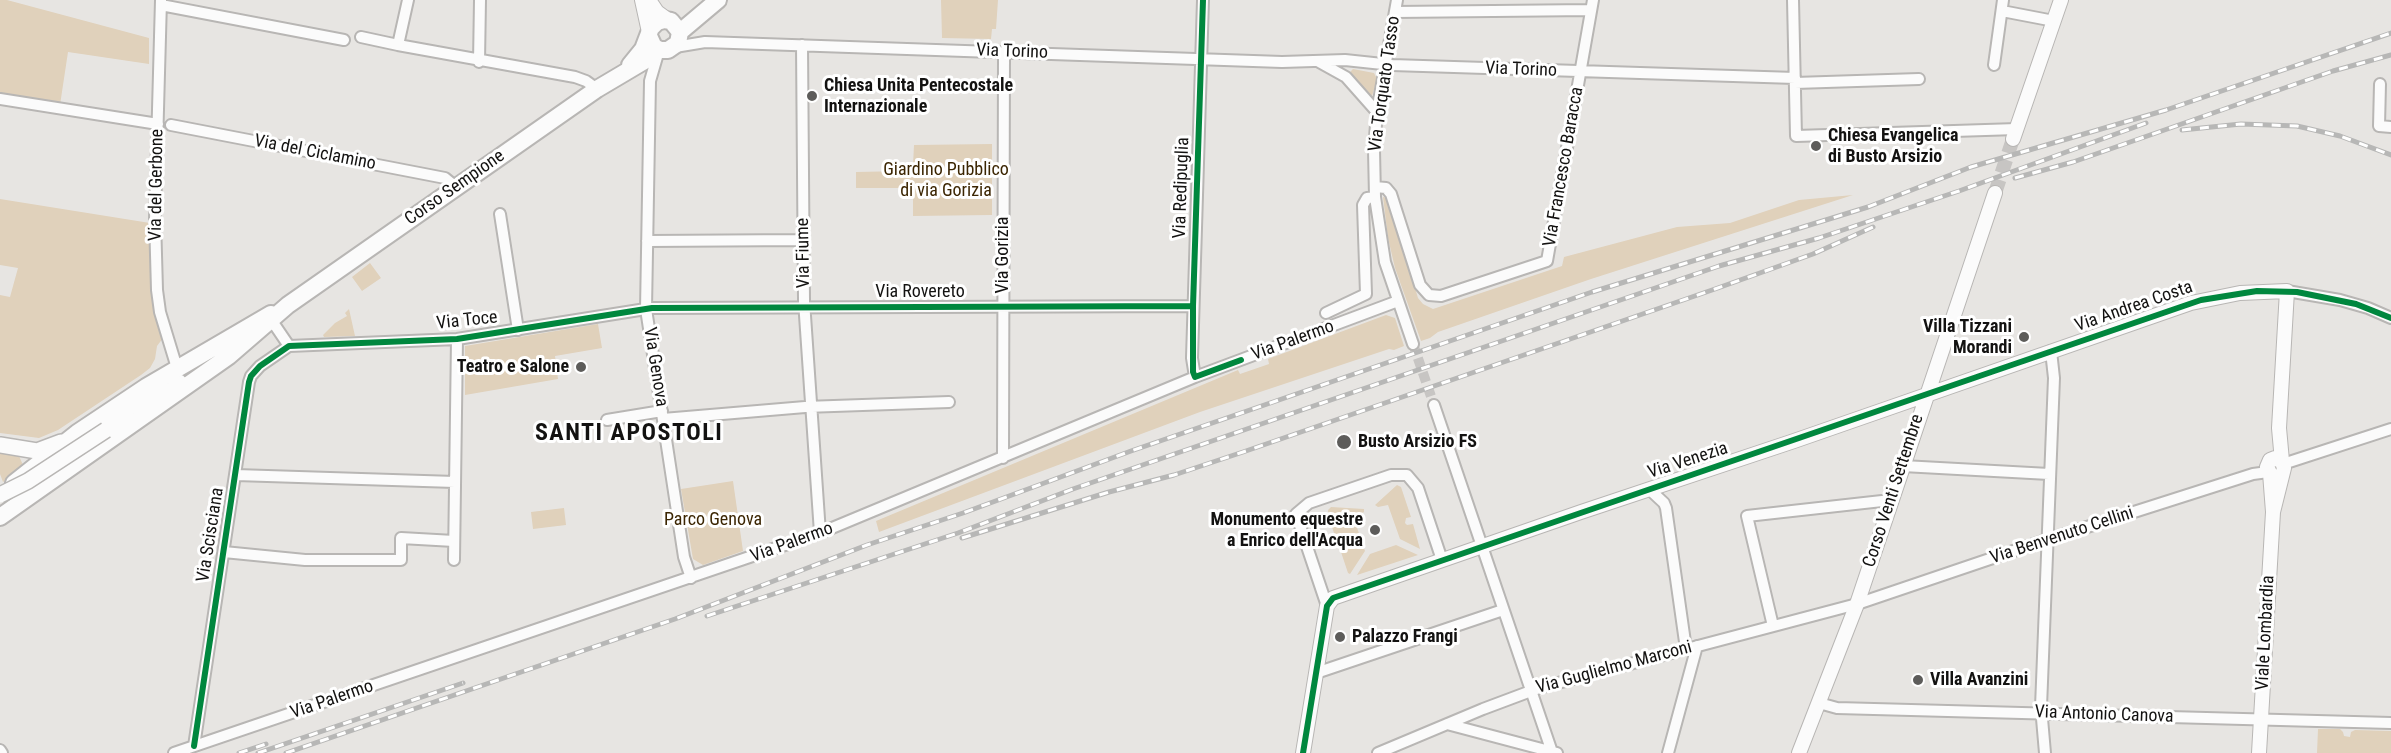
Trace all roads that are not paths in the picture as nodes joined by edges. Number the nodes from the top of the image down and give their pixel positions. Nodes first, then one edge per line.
1 (408, 0) edge
2 (480, 0) edge
3 (642, 0) edge
4 (649, 0) edge
5 (718, 0) edge
6 (1203, 0) edge
7 (1397, 0) edge
8 (1793, 0) edge
9 (2061, 0) edge
10 (161, 2) edge
11 (1592, 5) edge
12 (2003, 6) edge
13 (1395, 12) junction
14 (2054, 21) junction
15 (665, 36) junction
16 (361, 37) dead end
17 (344, 40) dead end
18 (399, 45) junction
19 (802, 45) junction
20 (1004, 52) junction
21 (1201, 59) junction
22 (479, 62) junction
23 (1318, 62) junction
24 (1384, 65) junction
25 (1994, 65) dead end
26 (626, 70) junction
27 (1581, 72) junction
28 (1919, 79) dead end
29 (650, 81) junction
30 (1795, 81) junction
31 (2380, 84) dead end
32 (597, 89) junction
33 (0, 99) edge
34 (1377, 112) junction
35 (158, 124) junction
36 (171, 125) dead end
37 (2391, 127) edge
38 (2015, 134) joint
39 (456, 187) junction
40 (1375, 192) junction
41 (1995, 193) tunnel mouth
42 (500, 214) dead end
43 (803, 240) junction
44 (647, 242) junction
45 (2287, 291) junction
46 (1398, 301) junction
47 (1003, 306) junction
48 (1193, 306) junction
49 (285, 307) junction
50 (805, 308) junction
51 (646, 309) junction
52 (1326, 313) dead end
53 (2391, 318) edge
54 (269, 324) junction
55 (518, 330) junction
56 (457, 339) junction
57 (1413, 344) tunnel mouth
58 (289, 346) junction
59 (2051, 351) junction
60 (177, 368) junction
61 (1195, 377) junction
62 (1927, 394) junction
63 (949, 402) dead end
64 (1434, 405) tunnel mouth
65 (811, 407) junction
66 (662, 415) junction
67 (607, 420) dead end
68 (2391, 429) edge
69 (77, 433) junction
70 (0, 445) edge
71 (1003, 458) junction
72 (1903, 466) junction
73 (2276, 467) junction
74 (2049, 474) junction
75 (236, 475) junction
76 (455, 482) junction
77 (14, 483) dead end
78 (1650, 489) junction
79 (0, 495) edge
80 (1892, 501) junction
81 (0, 517) edge
82 (820, 533) junction
83 (2047, 540) junction
84 (454, 541) junction
85 (1482, 547) junction
86 (224, 552) junction
87 (454, 560) dead end
88 (1442, 560) junction
89 (691, 578) junction
90 (1857, 604) junction
91 (1327, 606) junction
92 (1503, 610) junction
93 (1773, 626) junction
94 (1692, 647) junction
95 (1316, 673) junction
96 (1531, 690) junction
97 (1818, 703) junction
98 (1483, 709) junction
99 (2042, 713) junction
100 (2261, 720) junction
101 (2391, 723) edge
102 (1447, 724) junction
103 (1470, 729) junction
104 (194, 746) junction
105 (1555, 752) edge
106 (174, 753) edge
107 (1303, 753) edge
108 (1378, 753) edge
109 (1668, 753) edge
110 (1798, 753) edge
111 (2045, 753) edge
112 (2259, 753) edge

1 - 18 street
2 - 22 street
3 - 15 street
4 - 15 street
5 - 15 main road
6 - 21 street, Via Redipuglia
7 - 13 street, Via Torquato Tasso
8 - 30 street
9 - 14 street
10 - 17 street
10 - 35 street, Via del Gerbone
11 - 13 street
11 - 27 street, Via Francesco Baracca
12 - 14 street
12 - 25 street
13 - 24 street, Via Torquato Tasso
14 - 38 street
15 - 19 street, Via Torino
15 - 26 main road, Corso Sempione
15 - 29 street, Via Genova
16 - 18 street
18 - 22 street
19 - 20 street, Via Torino
19 - 43 street, Via Fiume
20 - 21 street, Via Torino
20 - 47 street, Via Gorizia
21 - 23 street, Via Torino
21 - 48 street, Via Redipuglia
22 - 32 street
23 - 24 street, Via Torino
23 - 34 street, Via Torino
24 - 27 street, Via Torino
24 - 34 street, Via Torquato Tasso
26 - 29 street
26 - 32 main road, Corso Sempione
27 - 30 street, Via Torino
27 - 40 street, Via Francesco Baracca
28 - 30 street, Via Torino
29 - 44 street, Via Genova
30 - 38 street
31 - 37 street
32 - 39 main road, Corso Sempione
33 - 35 street
34 - 40 street, Via Torquato Tasso
35 - 60 street, Via del Gerbone
36 - 39 street, Via del Ciclamino
39 - 49 main road, Corso Sempione
40 - 46 street, Via Torquato Tasso
40 - 52 street
41 - 62 street, Corso Venti Settembre
42 - 55 street
43 - 44 street
43 - 50 street, Via Fiume
44 - 51 street, Via Genova
45 - 53 street, Via Andrea Costa
45 - 59 street, Via Andrea Costa
45 - 73 street, Viale Lombardia
46 - 57 street, Via Torquato Tasso
46 - 61 street, Via Palermo
47 - 48 street, Via Rovereto
47 - 50 street, Via Rovereto
47 - 71 street, Via Gorizia
48 - 61 street, Via Redipuglia
49 - 54 main road, Corso Sempione
49 - 60 main road, Corso Sempione
50 - 51 street, Via Rovereto
50 - 65 street, Via Fiume
51 - 55 street, Via Toce
51 - 66 street, Via Genova
54 - 58 street
54 - 79 main road, bridge
54 - 81 main road, Corso Sempione
55 - 56 street, Via Toce
56 - 58 street, Via Toce
56 - 76 street
58 - 75 street, Via Scisciana
59 - 62 street, Via Andrea Costa
59 - 74 street
60 - 69 main road, Corso Sempione
61 - 71 street, Via Palermo
62 - 72 street, Corso Venti Settembre
62 - 78 street, Via Venezia
63 - 65 street
64 - 85 street
65 - 66 street
65 - 82 street, Via Fiume
66 - 67 street
66 - 89 street, Via Genova
68 - 73 street, Via Benvenuto Cellini
69 - 70 main road
69 - 77 main road, Corso Sempione
71 - 82 street, Via Palermo
72 - 74 street
72 - 80 street, Corso Venti Settembre
73 - 83 street, Via Benvenuto Cellini
73 - 100 street, Viale Lombardia
74 - 83 street
75 - 76 street
75 - 86 street, Via Scisciana
76 - 84 street
78 - 85 street, Via Venezia
78 - 94 street
80 - 90 street, Corso Venti Settembre
80 - 93 street
82 - 89 street, Via Palermo
83 - 90 street, Via Benvenuto Cellini
83 - 99 street
84 - 86 street
84 - 87 street
85 - 88 street, Via Venezia
85 - 92 street
86 - 104 street, Via Scisciana
88 - 91 street, Via Venezia
88 - 91 street
89 - 104 street, Via Palermo
90 - 93 street, Via Guglielmo Marconi
90 - 97 street, Corso Venti Settembre
91 - 95 street
92 - 95 street
92 - 96 street
93 - 94 street, Via Guglielmo Marconi
94 - 96 street, Via Guglielmo Marconi
94 - 109 street
95 - 107 street
96 - 98 street, Via Guglielmo Marconi
96 - 105 street
97 - 99 street, Via Antonio Canova
97 - 110 street, Corso Venti Settembre
98 - 102 street, Via Guglielmo Marconi
98 - 103 street
99 - 100 street, Via Antonio Canova
99 - 111 street
100 - 101 street, Via Antonio Canova
100 - 112 street, Viale Lombardia
102 - 103 street
102 - 108 street, Via Guglielmo Marconi
103 - 105 street
104 - 106 street, Via Palermo

